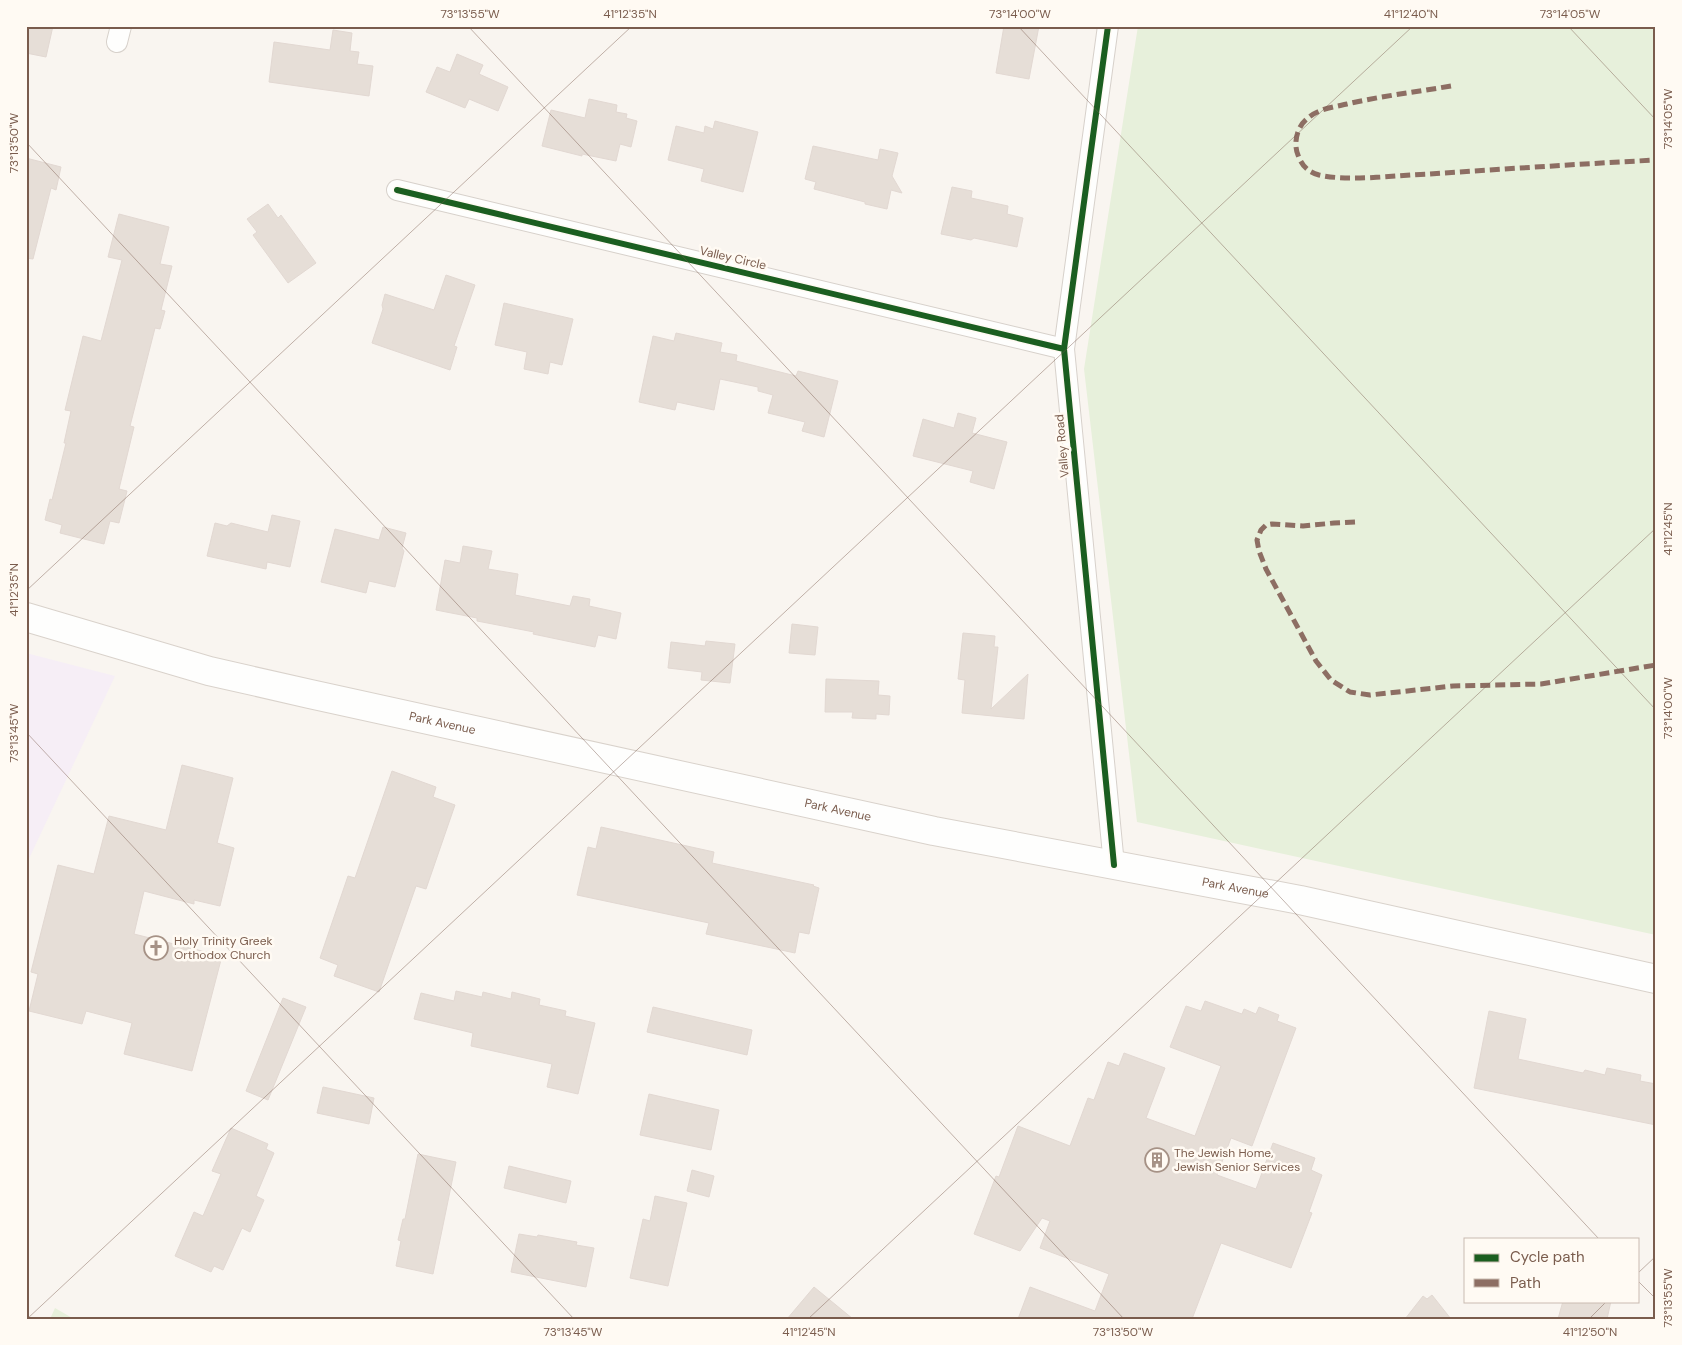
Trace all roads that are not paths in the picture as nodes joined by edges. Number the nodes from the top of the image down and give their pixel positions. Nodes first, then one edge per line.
1 (1108, 26) edge
2 (397, 190) dead end
3 (1064, 349) junction
4 (26, 617) edge
5 (1114, 865) junction
6 (1656, 979) edge

1 - 3 street, Valley Road
2 - 3 street, Valley Circle
3 - 5 street, Valley Road
4 - 5 main road, Park Avenue
5 - 6 main road, Park Avenue

